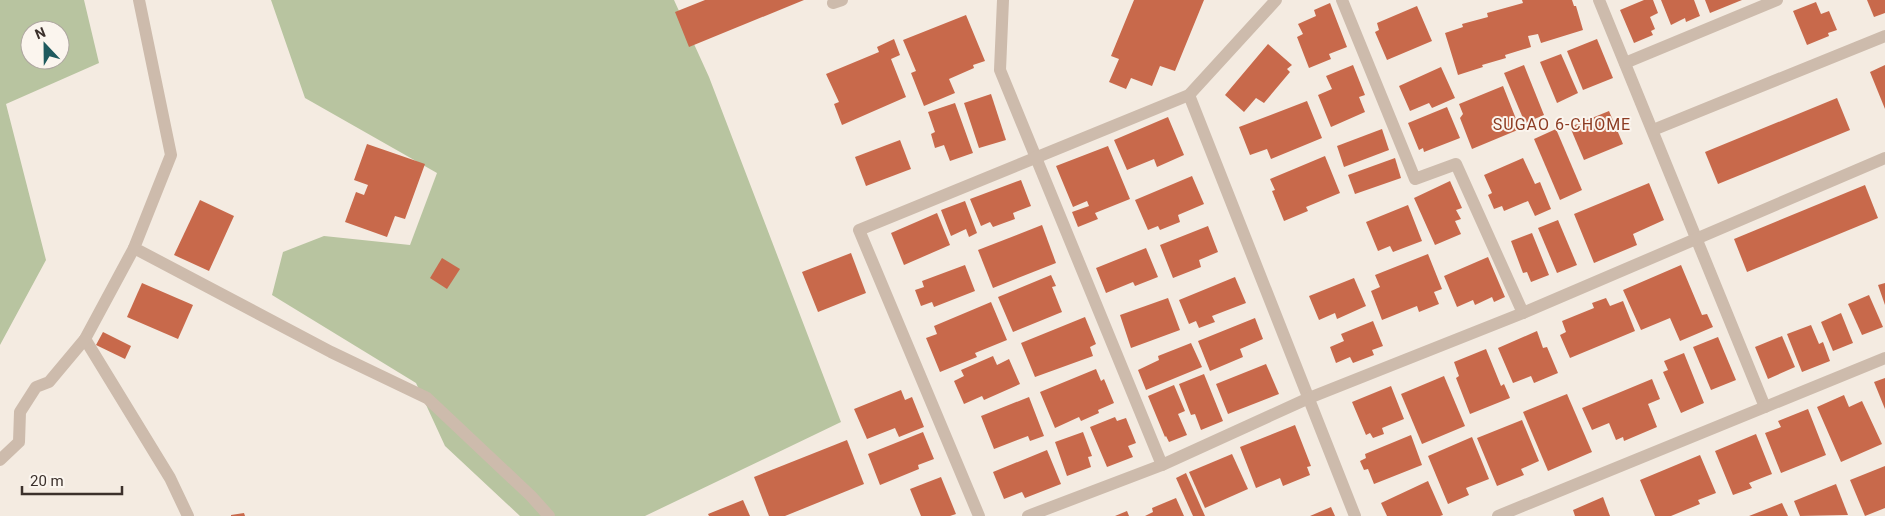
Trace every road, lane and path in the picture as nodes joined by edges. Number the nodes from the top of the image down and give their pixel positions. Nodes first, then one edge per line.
1 (139, 0) edge
2 (1003, 0) edge
3 (1276, 0) edge
4 (1342, 0) edge
5 (1599, 0) edge
6 (1777, 0) edge
7 (1885, 36) edge
8 (1625, 63) junction
9 (1189, 95) junction
10 (1653, 130) junction
11 (1885, 158) edge
12 (1035, 159) junction
13 (1696, 239) junction
14 (134, 248) junction
15 (1523, 313) junction
16 (85, 339) junction
17 (1885, 358) edge
18 (1309, 398) junction
19 (1765, 407) junction
20 (0, 460) edge
21 (1162, 465) junction
22 (188, 516) edge
23 (549, 516) edge
24 (979, 516) edge
25 (1028, 516) edge
26 (1355, 516) edge
27 (1498, 516) edge

1 - 14 street
2 - 12 street
3 - 9 street
4 - 15 street
5 - 8 street
6 - 8 street
7 - 10 street
8 - 10 street
9 - 12 street
9 - 18 street
10 - 13 street
11 - 13 street
12 - 21 street
12 - 24 street
13 - 15 street
13 - 19 street
14 - 16 street
14 - 23 street
15 - 18 street
16 - 20 street
16 - 22 street
17 - 19 street
18 - 21 street
18 - 26 street
19 - 27 street
21 - 25 street

